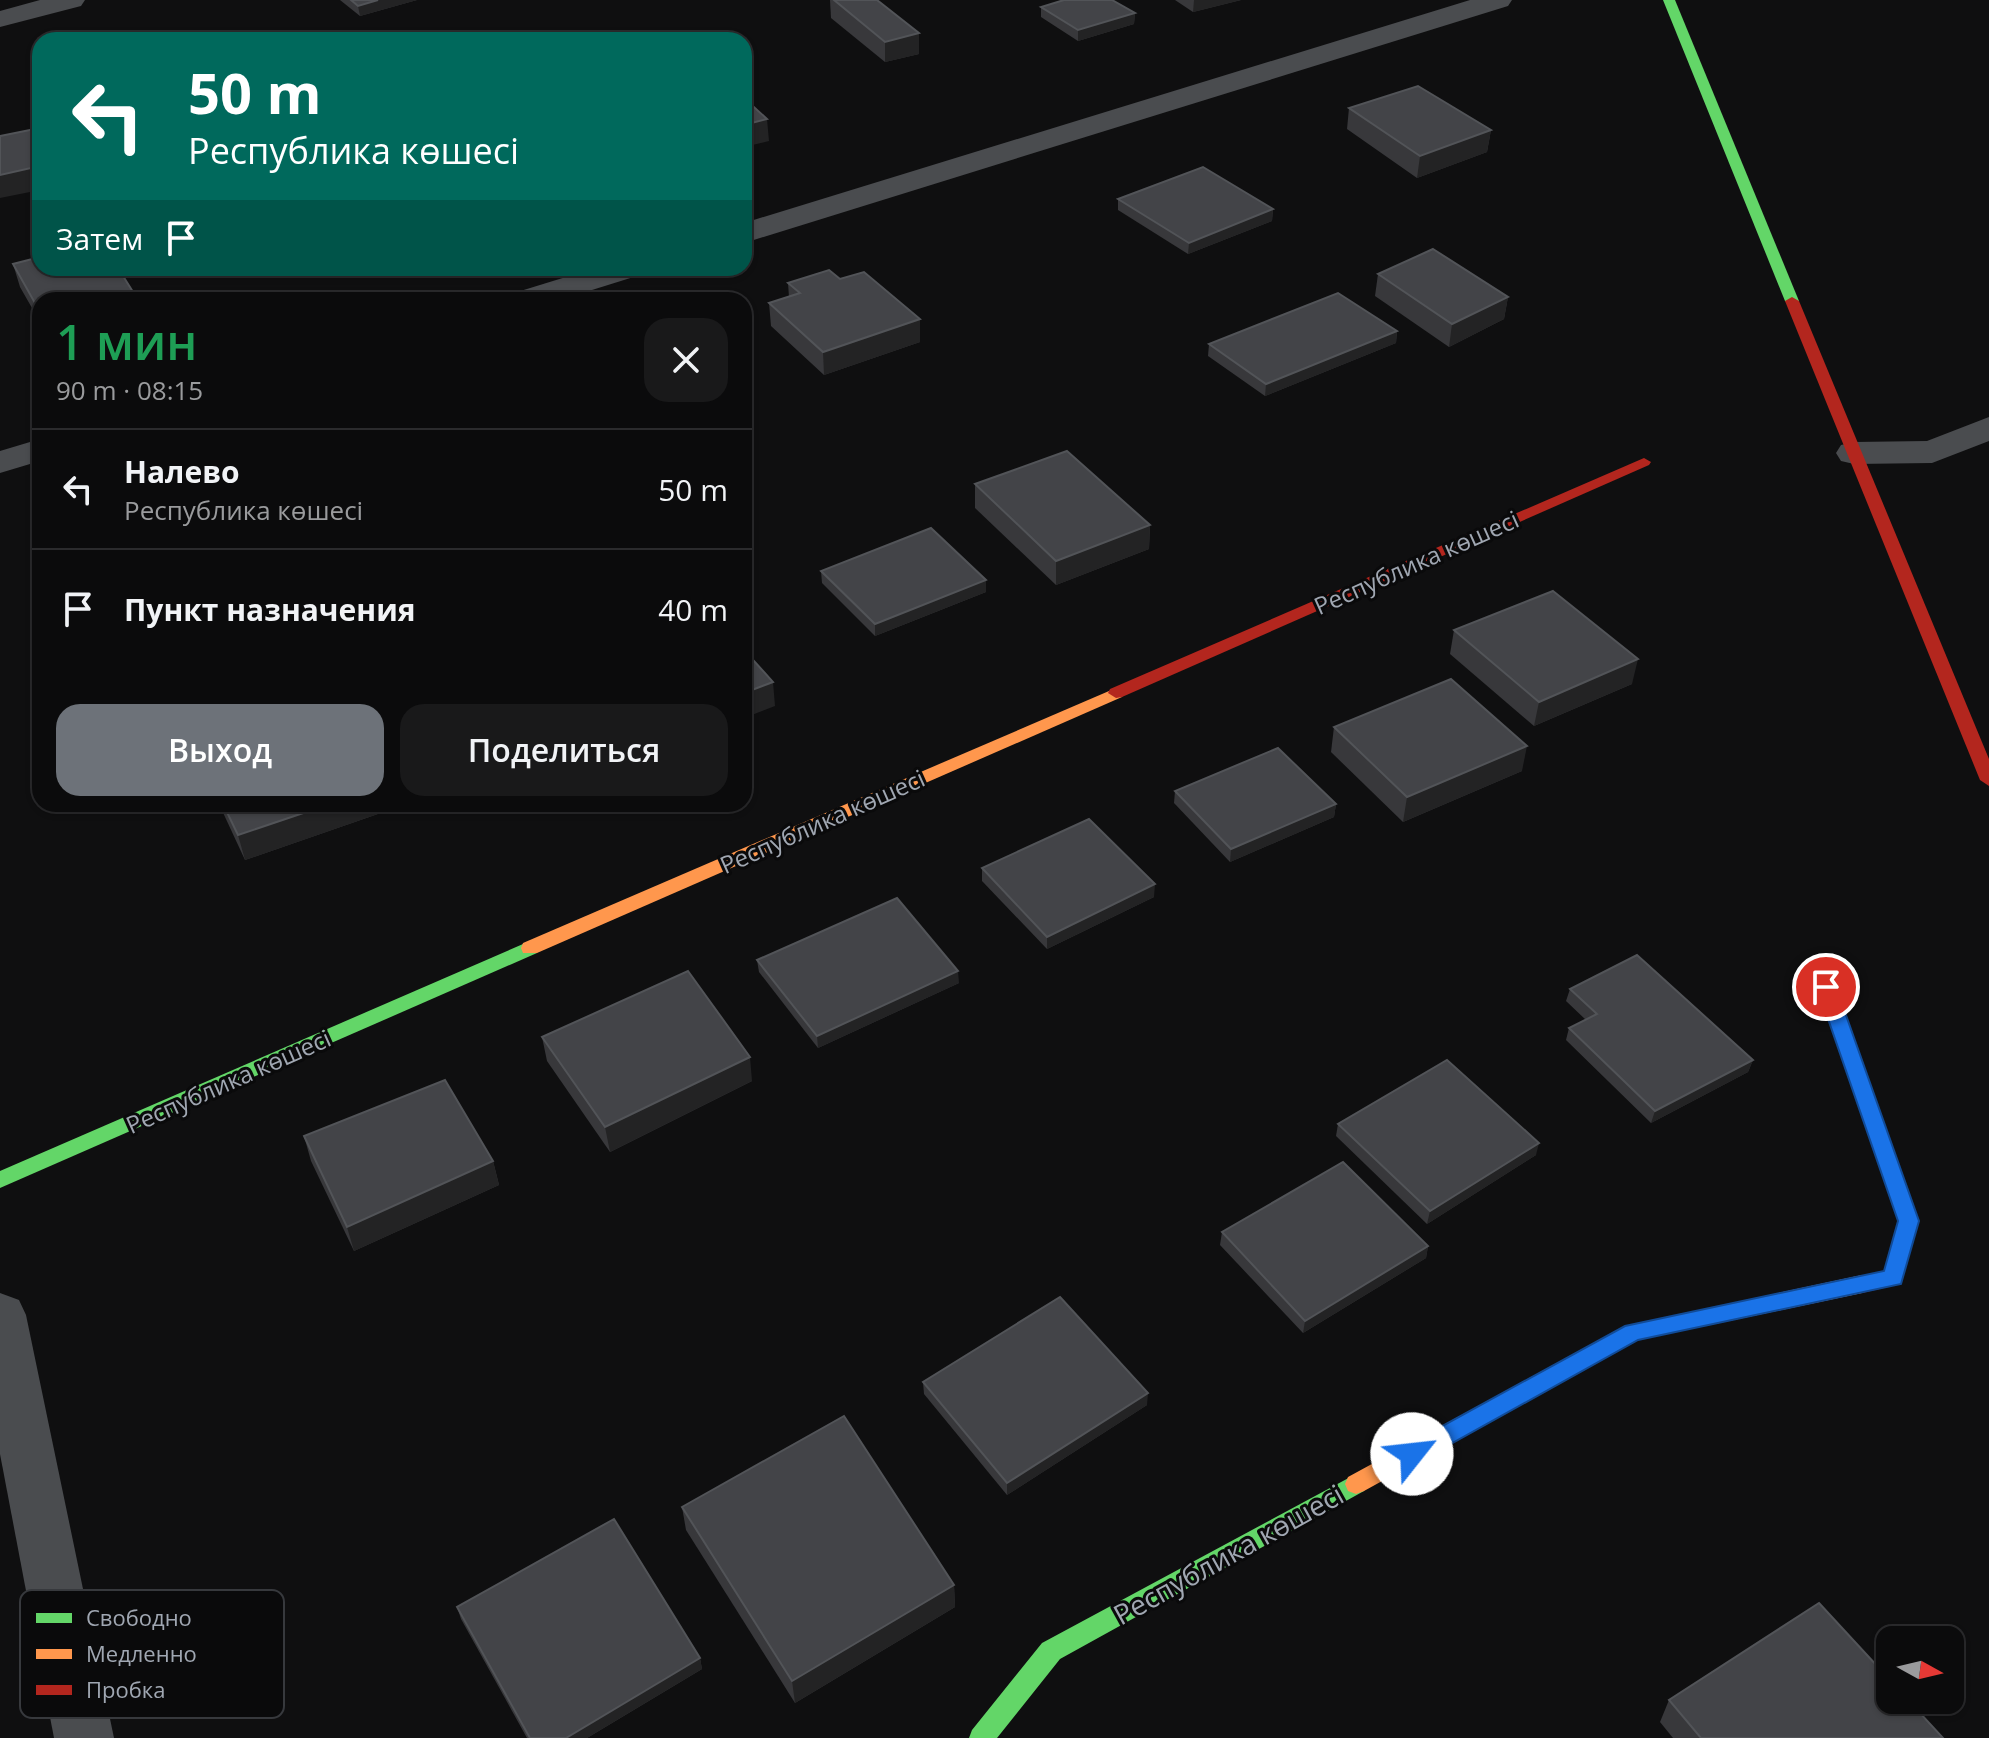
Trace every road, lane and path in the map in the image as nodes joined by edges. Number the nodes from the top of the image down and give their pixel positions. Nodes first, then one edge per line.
1 (71, 0) edge
2 (1498, 0) edge
3 (1669, 0) edge
4 (0, 19) edge
5 (752, 231) edge
6 (603, 276) edge
7 (552, 292) edge
8 (1989, 428) edge
9 (32, 452) edge
10 (1854, 453) junction
11 (0, 462) edge
12 (1644, 462) dead end
13 (1989, 780) edge
14 (1826, 987) dead end
15 (0, 1180) edge
16 (0, 1315) edge
17 (55, 1590) edge
18 (80, 1718) edge
19 (84, 1738) edge
20 (981, 1738) edge

1 - 4 street
2 - 5 street
3 - 10 street
6 - 7 street
8 - 10 street
9 - 11 street
10 - 13 street
12 - 15 street, Республика көшесі
14 - 20 street, Республика көшесі
16 - 17 street
18 - 19 street

